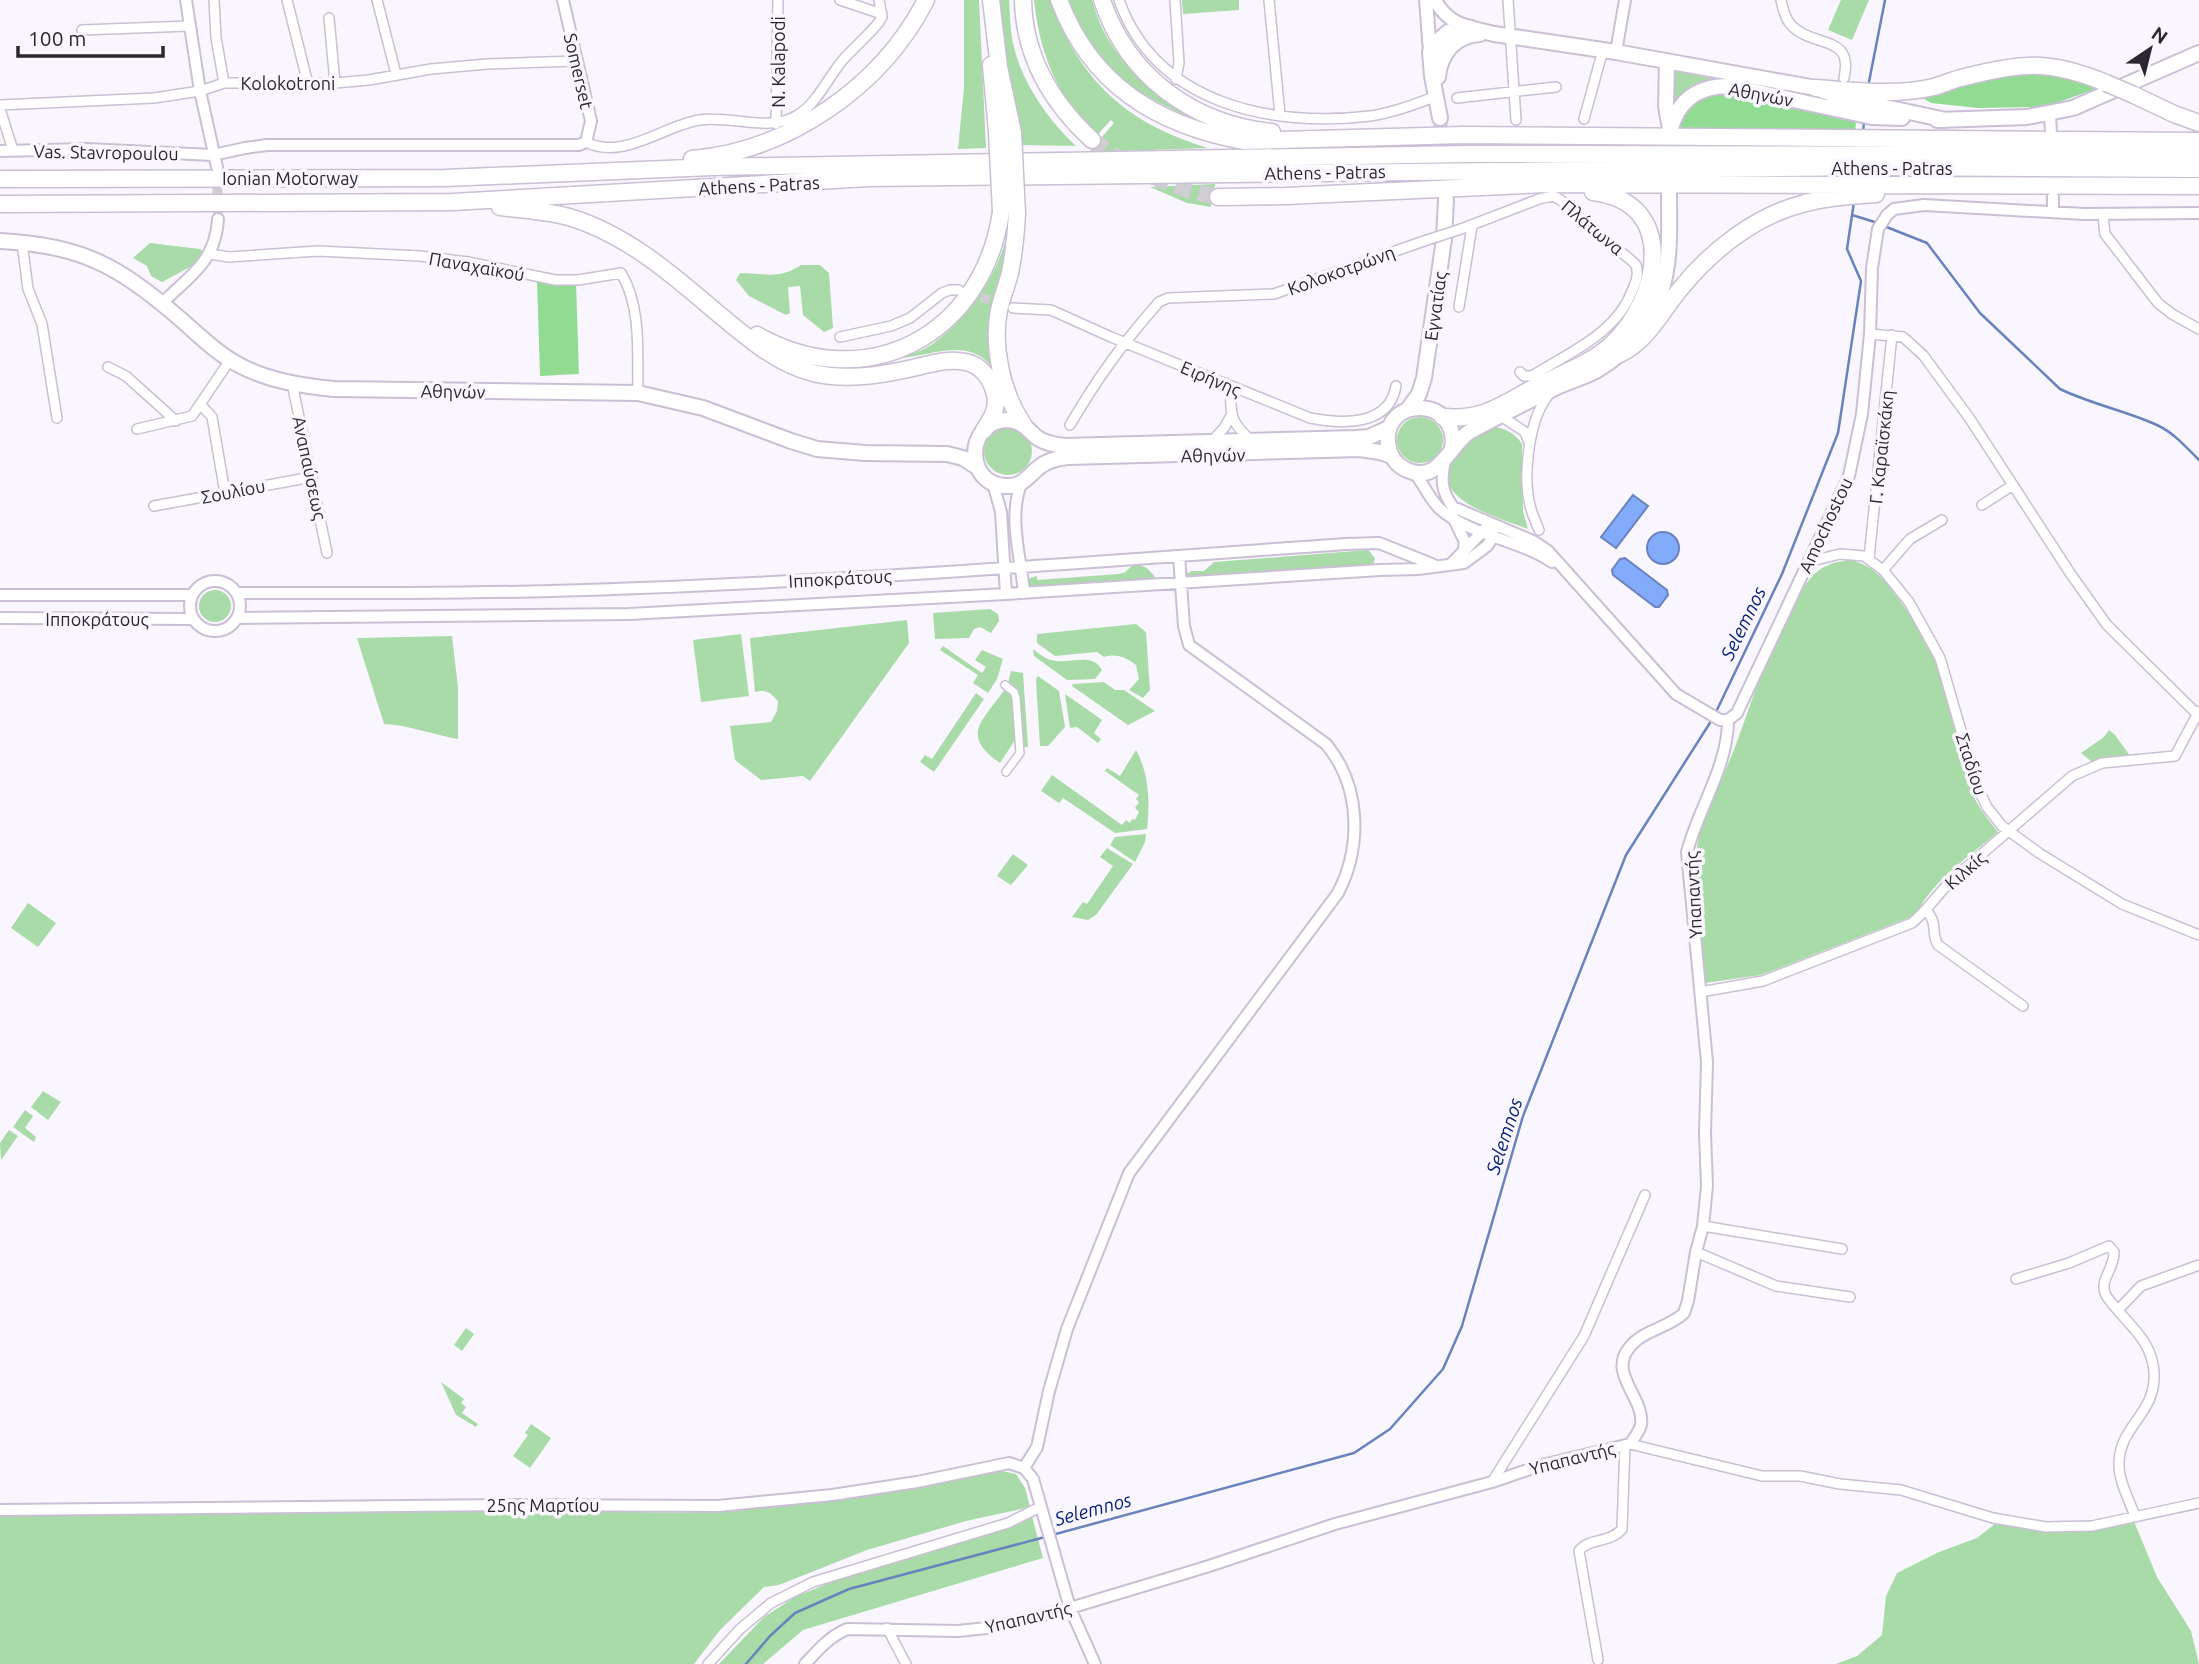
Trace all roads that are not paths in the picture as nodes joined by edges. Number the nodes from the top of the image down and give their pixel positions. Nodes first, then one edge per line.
1 (186, 0) edge
2 (214, 0) edge
3 (287, 0) edge
4 (377, 0) edge
5 (563, 0) edge
6 (778, 0) edge
7 (840, 0) edge
8 (879, 0) edge
9 (926, 0) edge
10 (991, 0) edge
11 (1023, 0) edge
12 (1059, 0) edge
13 (1102, 0) edge
14 (1119, 0) edge
15 (1175, 0) edge
16 (1269, 0) edge
17 (1426, 0) edge
18 (1435, 0) edge
19 (1507, 0) edge
20 (1625, 0) edge
21 (1781, 0) edge
22 (881, 14) junction
23 (329, 18) dead end
24 (189, 26) junction
25 (1475, 28) junction
26 (82, 30) dead end
27 (1494, 34) junction
28 (1511, 36) junction
29 (1609, 51) junction
30 (1430, 52) junction
31 (2199, 53) edge
32 (576, 61) junction
33 (1667, 61) junction
34 (396, 74) junction
35 (1844, 78) dead end
36 (1176, 79) junction
37 (224, 83) junction
38 (335, 83) junction
39 (308, 84) junction
40 (1556, 87) dead end
41 (1816, 88) junction
42 (200, 91) junction
43 (1514, 92) junction
44 (1437, 96) junction
45 (1457, 98) dead end
46 (0, 107) edge
47 (2050, 114) junction
48 (1280, 115) junction
49 (1440, 118) tunnel mouth
50 (1584, 119) dead end
51 (1516, 120) dead end
52 (1946, 120) junction
53 (2199, 123) edge
54 (776, 124) junction
55 (2051, 134) dead end
56 (1316, 138) junction
57 (1091, 140) tunnel mouth
58 (2199, 141) edge
59 (586, 142) junction
60 (0, 150) edge
61 (13, 150) junction
62 (213, 155) junction
63 (2199, 155) edge
64 (217, 167) tunnel mouth
65 (2199, 169) edge
66 (580, 174) junction
67 (0, 179) edge
68 (1545, 184) junction
69 (1948, 185) junction
70 (2199, 186) edge
71 (1669, 193) dead end
72 (1219, 197) tunnel mouth
73 (2053, 197) dead end
74 (1446, 198) tunnel mouth
75 (453, 202) junction
76 (0, 204) edge
77 (2053, 212) junction
78 (1009, 213) junction
79 (2199, 213) edge
80 (2103, 215) junction
81 (218, 219) tunnel mouth
82 (1472, 226) junction
83 (1461, 229) joint
84 (0, 242) edge
85 (22, 242) junction
86 (210, 254) junction
87 (959, 290) tunnel mouth
88 (162, 303) junction
89 (1459, 307) dead end
90 (1013, 308) tunnel mouth
91 (716, 311) junction
92 (2199, 330) edge
93 (1870, 334) junction
94 (1892, 335) junction
95 (839, 337) dead end
96 (1123, 342) junction
97 (1620, 354) junction
98 (230, 360) junction
99 (108, 367) dead end
100 (1520, 372) dead end
101 (292, 383) junction
102 (1231, 386) junction
103 (1396, 386) dead end
104 (1557, 387) junction
105 (638, 393) junction
106 (201, 405) junction
107 (1408, 409) junction
108 (1232, 414) junction
109 (1443, 416) junction
110 (1501, 416) junction
111 (57, 418) dead end
112 (176, 421) junction
113 (1023, 424) junction
114 (1070, 425) dead end
115 (1389, 428) junction
116 (137, 429) dead end
117 (980, 436) junction
118 (1036, 437) junction
119 (1253, 443) junction
120 (1208, 444) junction
121 (1530, 444) junction
122 (939, 453) junction
123 (1448, 454) junction
124 (1392, 456) junction
125 (977, 467) junction
126 (1036, 469) junction
127 (1414, 472) junction
128 (312, 477) junction
129 (993, 483) junction
130 (1020, 484) junction
131 (2013, 485) junction
132 (225, 493) junction
133 (1982, 505) dead end
134 (154, 506) dead end
135 (1453, 517) junction
136 (1942, 520) dead end
137 (1492, 524) junction
138 (1539, 530) dead end
139 (1481, 531) junction
140 (1493, 537) junction
141 (327, 553) dead end
142 (1463, 554) junction
143 (1180, 556) junction
144 (1869, 558) junction
145 (1808, 562) junction
146 (1450, 564) junction
147 (1437, 566) junction
148 (1022, 567) junction
149 (1004, 568) junction
150 (1884, 570) junction
151 (1566, 571) junction
152 (1181, 583) junction
153 (238, 593) junction
154 (1024, 593) junction
155 (1006, 594) junction
156 (0, 595) edge
157 (192, 595) junction
158 (0, 618) edge
159 (237, 618) junction
160 (193, 619) junction
161 (1005, 685) dead end
162 (2198, 712) edge
163 (1724, 720) junction
164 (1006, 772) dead end
165 (2009, 832) junction
166 (1927, 911) junction
167 (2199, 935) edge
168 (1700, 992) junction
169 (2023, 1006) dead end
170 (1645, 1195) dead end
171 (1703, 1226) junction
172 (1842, 1250) dead end
173 (1696, 1252) junction
174 (2199, 1265) edge
175 (2016, 1279) dead end
176 (1850, 1297) dead end
177 (2118, 1310) junction
178 (1628, 1444) junction
179 (1024, 1468) junction
180 (1492, 1482) junction
181 (2199, 1503) edge
182 (1040, 1507) junction
183 (0, 1510) edge
184 (2135, 1516) junction
185 (1070, 1608) junction
186 (887, 1628) junction
187 (1598, 1660) dead end
188 (708, 1664) edge
189 (805, 1664) edge
190 (906, 1664) edge
191 (1095, 1664) edge

1 - 24 street
2 - 37 street
3 - 39 street
4 - 34 street
5 - 32 street, Somerset
6 - 54 street, N. Kalapodi
7 - 22 street
8 - 22 street
9 - 66 highway
10 - 78 highway, bridge
11 - 57 highway
12 - 56 highway
13 - 56 highway
14 - 36 street
15 - 36 street
16 - 48 street
17 - 30 main road
18 - 25 main road
19 - 28 street
20 - 29 street
21 - 35 street
22 - 54 street
23 - 38 street
24 - 26 street
24 - 42 street
25 - 27 main road, Αθηνών
25 - 30 main road
27 - 28 main road, Αθηνών
27 - 44 main road, Αθηνών
28 - 29 main road, Αθηνών
28 - 43 street
29 - 33 main road, Αθηνών
29 - 50 street
30 - 44 main road
31 - 47 main road, Αθηνών
32 - 34 street, Kolokotroni
32 - 59 street, Somerset
33 - 41 main road, Αθηνών
33 - 52 main road, Αθηνών
34 - 38 street, Kolokotroni
36 - 48 street
37 - 39 street, Kolokotroni
37 - 42 street, Kolokotroni
38 - 39 street, Kolokotroni
40 - 43 street
41 - 52 main road, Αθηνών
41 - 53 highway, bridge
42 - 46 street, Kolokotroni
42 - 62 street
43 - 45 street
43 - 51 street
44 - 48 street
44 - 49 main road
46 - 61 street
47 - 52 main road, Αθηνών
47 - 55 street
54 - 59 street
56 - 58 highway
59 - 62 street, Vas. Stavropoulou
60 - 61 street, Vas. Stavropoulou
61 - 62 street, Vas. Stavropoulou
62 - 64 street
63 - 66 highway, Athens - Patras
65 - 75 highway, Athens - Patras
66 - 67 highway, Ionian Motorway
68 - 69 highway
68 - 72 highway
68 - 109 highway
69 - 70 highway
69 - 97 highway
71 - 97 main road
73 - 77 street
74 - 107 main road, Εγνατίας
75 - 76 highway, Ionian Motorway
75 - 91 highway
77 - 80 street
77 - 93 street, Amochostou
78 - 91 highway
78 - 113 highway
79 - 80 street
80 - 92 street
81 - 86 street
82 - 83 street, Πλάτωνα
82 - 89 street
82 - 100 street, Πλάτωνα
83 - 96 street, Κολοκοτρώνη, bridge
84 - 85 main road, Αθηνών
85 - 88 main road, Αθηνών
85 - 111 street
86 - 88 street
86 - 105 street, Παναχαϊκού
87 - 95 street
88 - 98 main road, Αθηνών
90 - 96 street, Ειρήνης
91 - 117 highway
93 - 94 street
93 - 145 street, Amochostou
94 - 131 street
94 - 144 street, Γ. Καραϊσκάκη
96 - 102 street, Ειρήνης
96 - 114 street, Κολοκοτρώνη
97 - 104 main road
98 - 101 main road, Αθηνών
98 - 106 street
99 - 112 street
101 - 105 main road, Αθηνών
101 - 128 street, Αναπαύσεως
102 - 103 street, Ειρήνης
102 - 108 street
104 - 110 main road
104 - 121 street
105 - 122 main road, Αθηνών
106 - 112 street
106 - 132 street
107 - 109 main road
107 - 115 main road, Αθηνών
108 - 119 street
108 - 120 street
109 - 123 main road
110 - 121 street
110 - 123 main road
112 - 116 street
113 - 117 main road, Αθηνών
113 - 118 main road, Αθηνών
115 - 119 main road, Αθηνών
115 - 124 main road
117 - 122 main road, Αθηνών
117 - 125 main road
118 - 120 main road, Αθηνών
118 - 126 main road
119 - 120 main road, Αθηνών
121 - 138 street
122 - 125 main road, Αθηνών
123 - 127 main road
123 - 137 street
124 - 126 main road, Αθηνών
124 - 127 main road, Αθηνών
125 - 129 main road, Αθηνών
126 - 130 main road, Αθηνών
127 - 135 street
128 - 132 street, Σουλίου
128 - 141 street, Αναπαύσεως
129 - 130 main road
129 - 149 street
130 - 148 street
131 - 133 street
131 - 162 street
132 - 134 street, Σουλίου
135 - 139 street
135 - 142 street
136 - 150 street
137 - 139 street, Ιπποκράτους
137 - 140 street
137 - 151 street
139 - 140 street
139 - 142 street, Ιπποκράτους
140 - 146 street, Ιπποκράτους
140 - 151 street
142 - 146 street, Ιπποκράτους
143 - 147 street, Ιπποκράτους
143 - 148 street, Ιπποκράτους
143 - 152 street
144 - 145 street
144 - 150 street, Σταδίου
145 - 163 street, Amochostou
146 - 147 street, Ιπποκράτους
147 - 152 street, Ιπποκράτους
148 - 149 street, Ιπποκράτους
148 - 154 street
149 - 153 street, Ιπποκράτους
149 - 155 street
150 - 165 street, Σταδίου
151 - 163 street
152 - 154 street, Ιπποκράτους
152 - 179 street
153 - 157 street
153 - 159 street
154 - 155 street, Ιπποκράτους
155 - 159 street, Ιπποκράτους
156 - 157 street, Ιπποκράτους
157 - 160 street
158 - 160 street, Ιπποκράτους
159 - 160 street
161 - 164 street
162 - 165 street, Κιλκίς
163 - 168 street, Υπαπαντής
165 - 166 street, Κιλκίς
165 - 167 street, Σταδίου
166 - 168 street, Κιλκίς
166 - 169 street
168 - 171 street, Υπαπαντής
170 - 180 street
171 - 172 street
171 - 173 street, Υπαπαντής
173 - 176 street
173 - 178 street, Υπαπαντής
174 - 177 street
175 - 177 street
177 - 184 street
178 - 180 street, Υπαπαντής
178 - 184 street
178 - 187 street
179 - 182 street
179 - 183 street, 25ης Μαρτίου
180 - 185 street, Υπαπαντής
181 - 184 street
182 - 185 street
182 - 188 street
185 - 186 street, Υπαπαντής
185 - 191 street
186 - 189 street, Υπαπαντής
186 - 190 street

